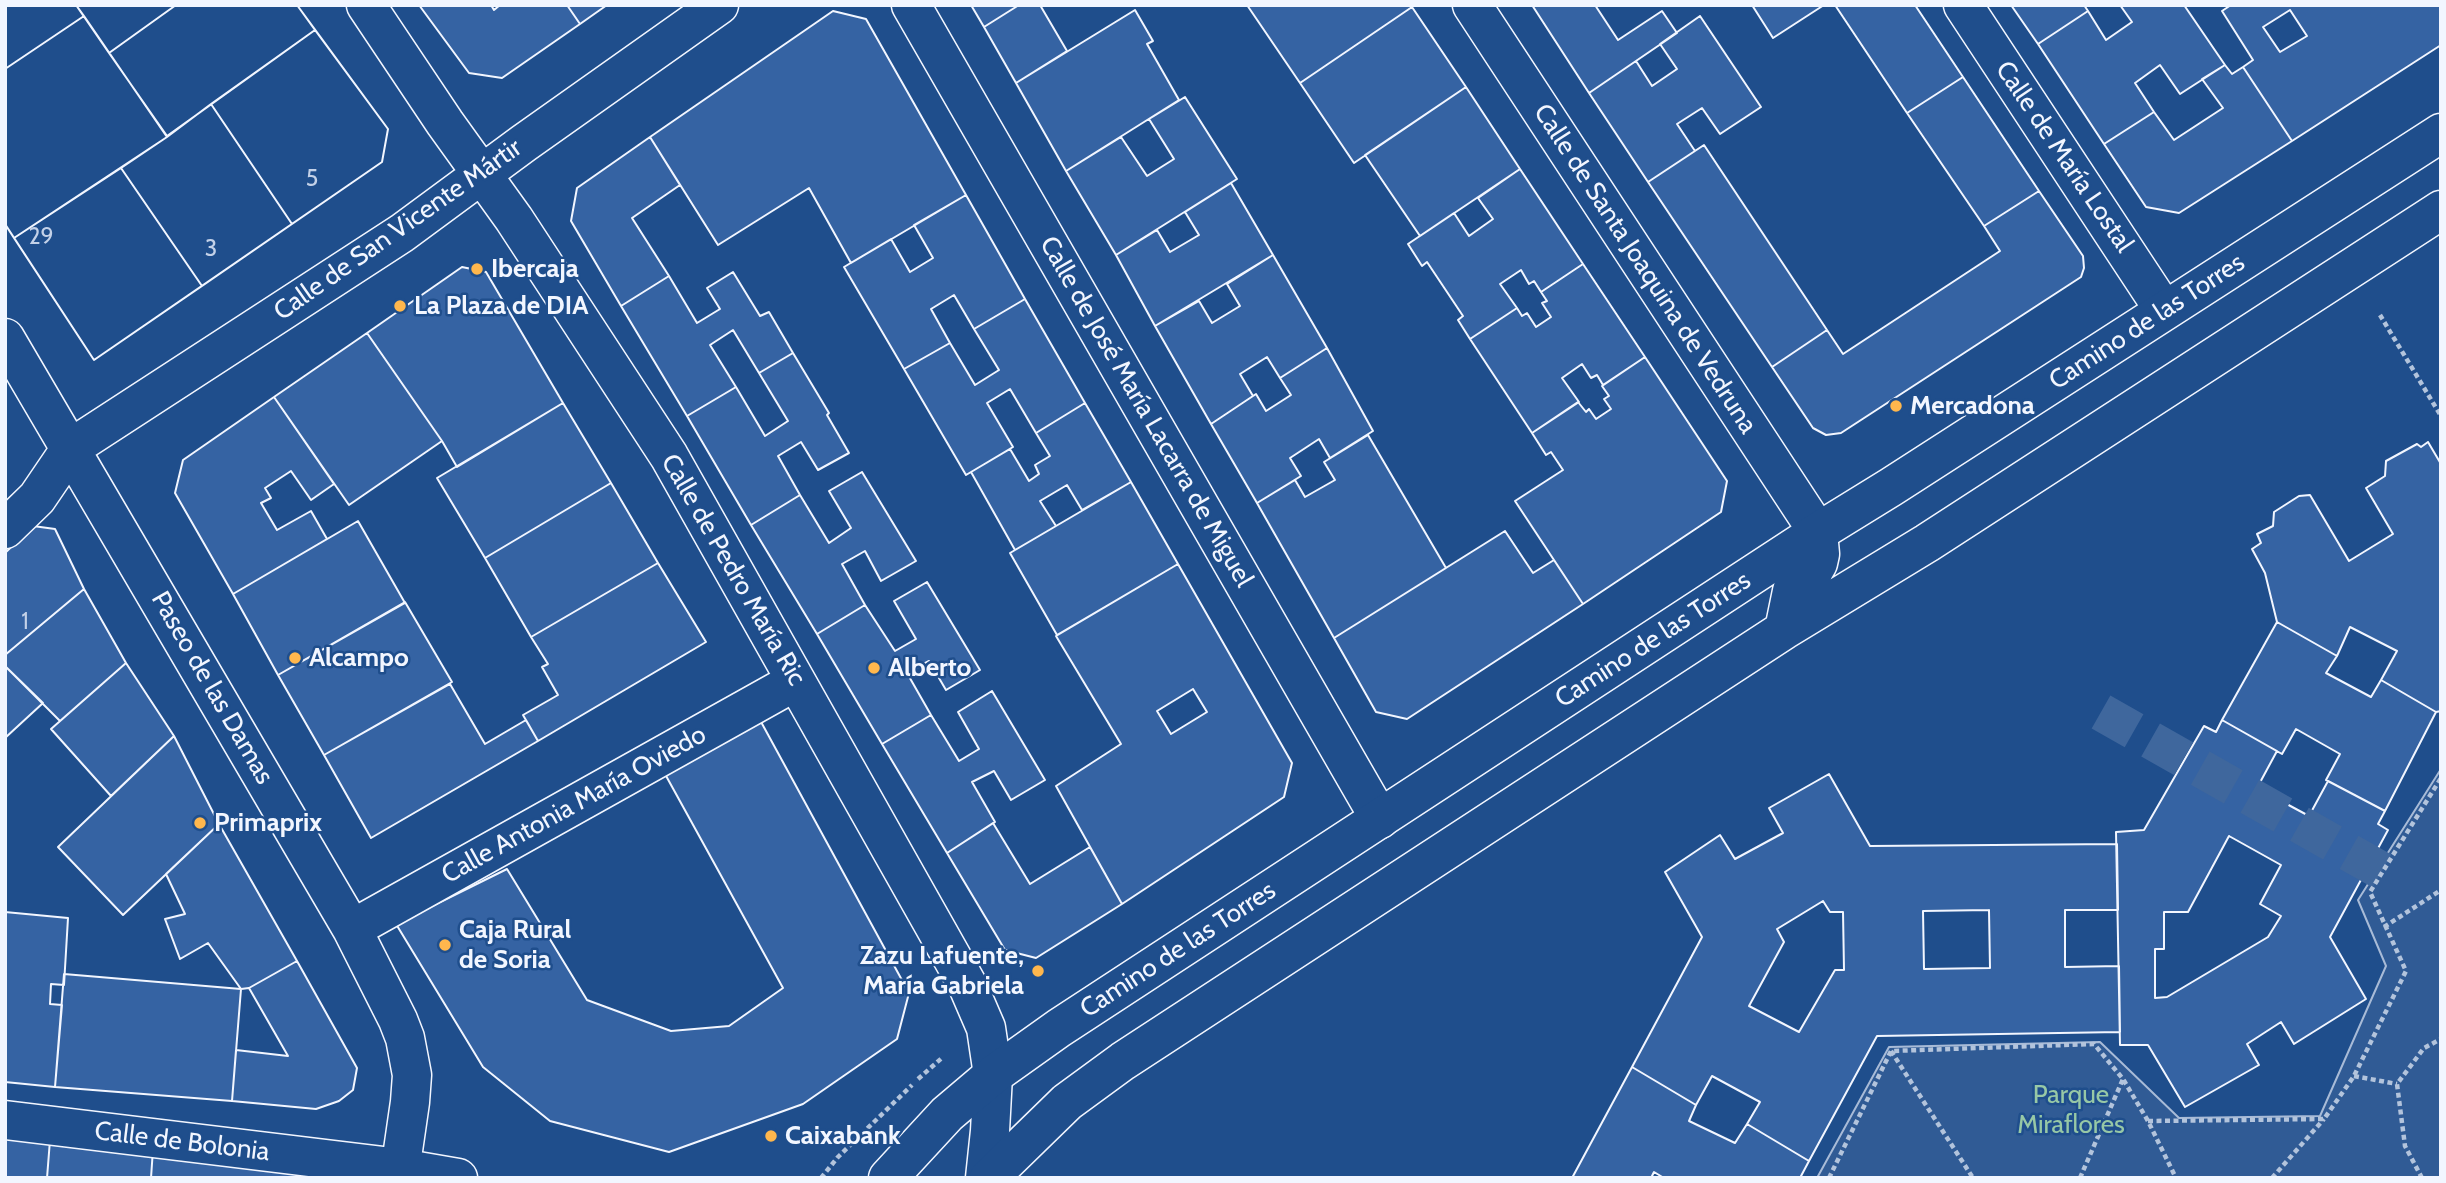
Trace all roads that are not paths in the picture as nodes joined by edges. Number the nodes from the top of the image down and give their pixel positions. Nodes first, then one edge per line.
1 (366, 5) edge
2 (719, 5) edge
3 (911, 5) edge
4 (1472, 5) edge
5 (1963, 5) edge
6 (2441, 133) edge
7 (482, 174) junction
8 (2441, 210) edge
9 (2164, 310) junction
10 (5, 338) edge
11 (71, 448) junction
12 (5, 529) edge
13 (1818, 531) junction
14 (1784, 630) junction
15 (796, 681) junction
16 (1380, 819) junction
17 (352, 929) junction
18 (993, 1075) junction
19 (5, 1121) edge
20 (399, 1173) edge
21 (458, 1178) edge
22 (888, 1178) edge
23 (987, 1178) edge

1 - 7 street, Calle de Pedro María Ric
2 - 7 street, Calle de San Vicente Mártir
3 - 16 street, Calle de José María Lacarra de Miguel
4 - 13 street, Calle de Santa Joaquina de Vedruna
5 - 9 street, Calle de María Lostal
6 - 9 street, Camino de las Torres
7 - 11 street, Calle de San Vicente Mártir
7 - 15 street, Calle de Pedro María Ric
8 - 14 street
9 - 13 street, Camino de las Torres
10 - 11 street, Paseo de las Damas
11 - 12 street
11 - 17 street, Paseo de las Damas
13 - 14 street
13 - 16 street, Camino de las Torres
14 - 23 street
15 - 17 street, Calle Antonia María Oviedo
15 - 18 street, Calle de Pedro María Ric
16 - 18 street, Camino de las Torres
17 - 20 street, Paseo de las Damas
18 - 22 street, Camino de las Torres
18 - 23 street, Calle de Pedro María Ric
19 - 20 street, Calle de Bolonia
20 - 21 street, Calle de Bolonia

